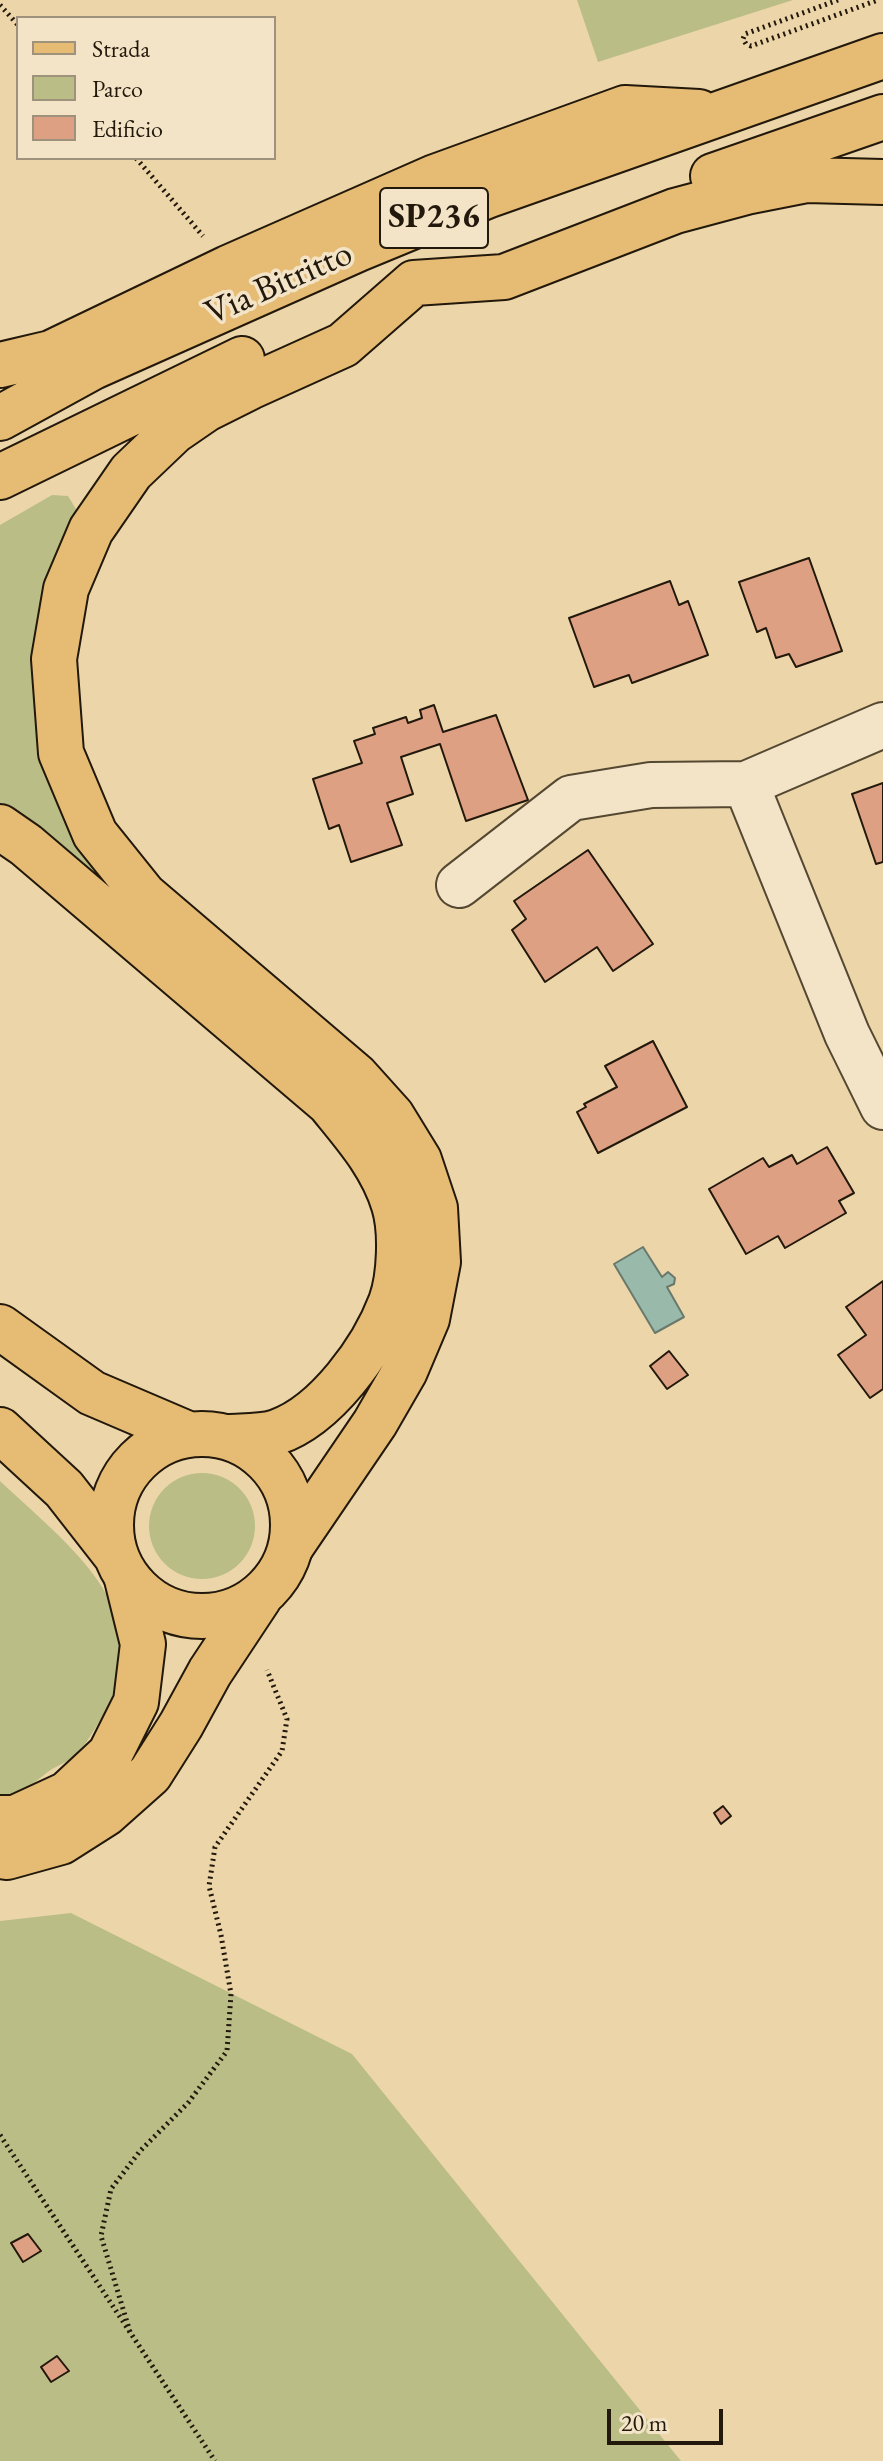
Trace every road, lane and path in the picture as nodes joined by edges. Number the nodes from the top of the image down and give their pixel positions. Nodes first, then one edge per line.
1 (838, 0) edge
2 (878, 0) edge
3 (0, 5) edge
4 (16, 23) edge
5 (883, 56) edge
6 (722, 113) junction
7 (883, 117) edge
8 (138, 160) edge
9 (883, 182) edge
10 (228, 268) junction
11 (414, 283) junction
12 (0, 365) edge
13 (0, 418) edge
14 (0, 477) edge
15 (883, 725) edge
16 (746, 784) junction
17 (0, 827) edge
18 (459, 885) dead end
19 (883, 1107) edge
20 (0, 1327) edge
21 (0, 1430) edge
22 (208, 1436) junction
23 (292, 1545) junction
24 (120, 1566) junction
25 (259, 1598) junction
26 (267, 1670) dead end
27 (0, 1818) edge
28 (0, 1856) edge
29 (0, 2135) edge
30 (130, 2332) junction
31 (215, 2461) edge

1 - 2 path
3 - 4 path
5 - 6 main road, Via Bitritto / SP236
6 - 10 main road
6 - 13 main road, Via Bitritto / SP236
7 - 11 main road, Via Bitritto / SP236
8 - 10 path
9 - 11 main road
10 - 12 main road
11 - 14 main road, Via Bitritto / SP236
11 - 23 main road
15 - 16 street
16 - 18 street
16 - 19 street
17 - 22 main road
20 - 22 main road
21 - 24 main road
22 - 23 main road
22 - 24 main road
23 - 25 main road
24 - 25 main road
24 - 27 main road
25 - 28 main road
26 - 30 path
29 - 30 path
30 - 31 path

